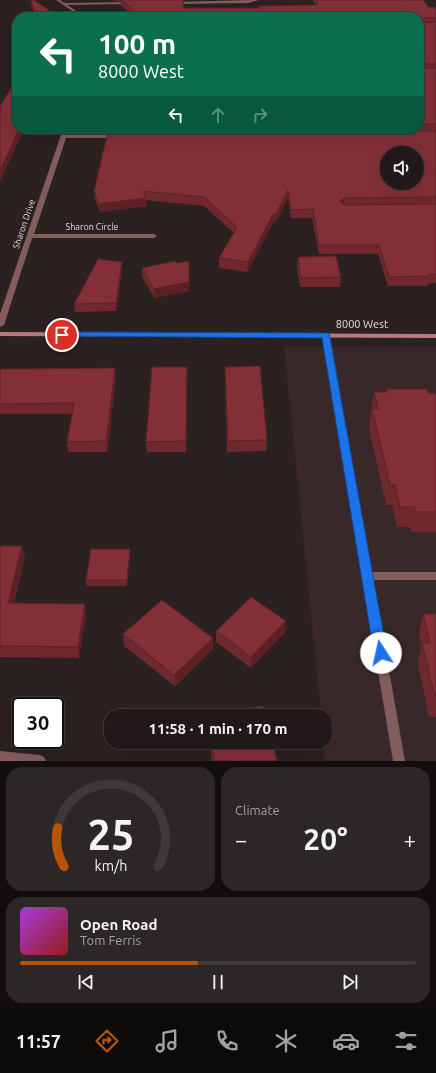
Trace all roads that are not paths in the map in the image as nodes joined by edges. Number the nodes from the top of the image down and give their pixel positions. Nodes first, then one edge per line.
1 (58, 0) edge
2 (257, 0) edge
3 (221, 1) edge
4 (134, 3) edge
5 (166, 3) edge
6 (64, 4) junction
7 (76, 12) edge
8 (64, 134) edge
9 (95, 134) edge
10 (125, 136) edge
11 (29, 236) junction
12 (154, 236) dead end
13 (0, 325) edge
14 (0, 334) edge
15 (326, 335) junction
16 (436, 336) edge
17 (368, 576) junction
18 (436, 576) edge
19 (0, 757) edge
20 (40, 761) edge
21 (399, 761) edge

1 - 6 street
2 - 3 street
3 - 5 street
4 - 6 street
6 - 7 street
8 - 11 street, Sharon Drive
9 - 10 street
11 - 12 street, Sharon Circle
11 - 13 street, Sharon Drive
14 - 15 street, 8000 West
15 - 16 street, 8000 West
15 - 17 street
17 - 18 street
17 - 21 street
19 - 20 street

